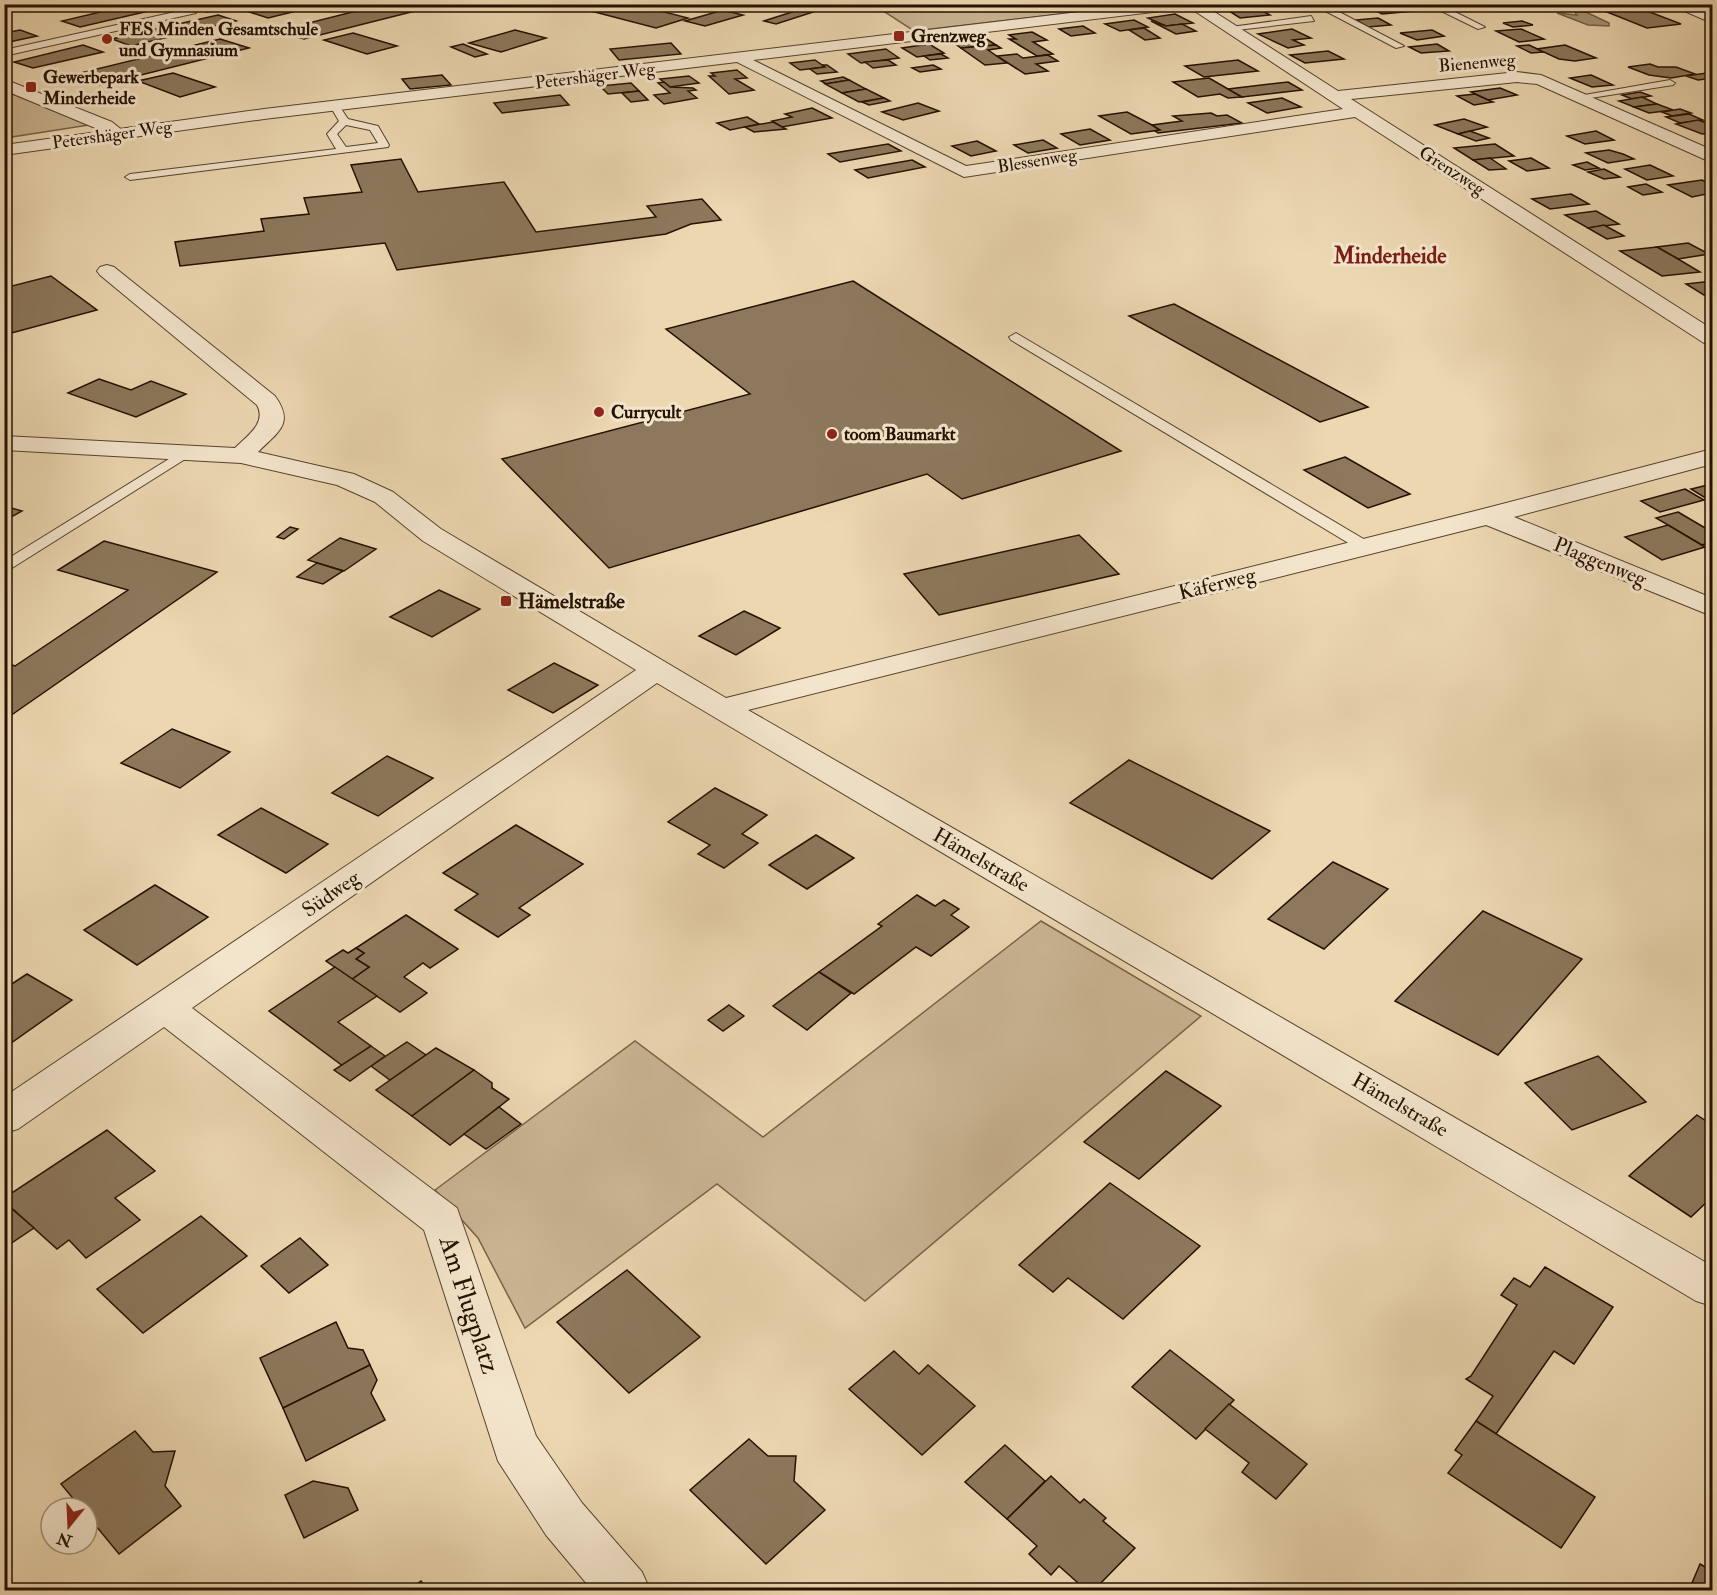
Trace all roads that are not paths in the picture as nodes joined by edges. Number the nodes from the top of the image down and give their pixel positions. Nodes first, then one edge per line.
1 (1185, 4) edge
2 (1191, 4) edge
3 (1316, 4) edge
4 (1431, 4) edge
5 (1675, 4) edge
6 (193, 11) dead end
7 (1311, 19) dead end
8 (1713, 19) edge
9 (1482, 27) dead end
10 (1228, 28) junction
11 (1399, 46) dead end
12 (4, 53) edge
13 (739, 59) junction
14 (1670, 83) dead end
15 (4, 84) edge
16 (1336, 96) junction
17 (1578, 97) junction
18 (335, 106) junction
19 (1360, 111) junction
20 (344, 121) junction
21 (118, 134) junction
22 (4, 150) edge
23 (343, 150) junction
24 (1713, 156) edge
25 (130, 177) dead end
26 (107, 271) dead end
27 (1016, 337) dead end
28 (1713, 338) edge
29 (4, 443) edge
30 (185, 453) junction
31 (241, 456) junction
32 (1713, 456) edge
33 (1488, 516) junction
34 (1366, 547) junction
35 (4, 568) edge
36 (1713, 608) edge
37 (657, 669) junction
38 (720, 708) junction
39 (166, 1008) junction
40 (4, 1118) edge
41 (1713, 1288) edge
42 (624, 1590) edge

1 - 13 street, Petershäger Weg
2 - 10 street, Grenzweg
3 - 11 lane
4 - 9 lane
5 - 8 street
6 - 12 lane
7 - 10 lane
10 - 16 street, Grenzweg
13 - 18 street, Petershäger Weg
13 - 19 street, Blessenweg
14 - 17 lane
15 - 21 street
16 - 17 street, Bienenweg
16 - 19 street, Grenzweg
17 - 24 street, Bienenweg
18 - 20 lane
18 - 21 street, Petershäger Weg
19 - 28 street, Grenzweg
20 - 23 lane
20 - 23 lane
21 - 22 street, Petershäger Weg
23 - 25 lane
26 - 31 street
27 - 34 lane
29 - 30 street, Hämelstraße
30 - 31 street, Hämelstraße
30 - 35 lane
31 - 37 street, Hämelstraße
32 - 33 street, Käferweg
33 - 34 street, Käferweg
33 - 36 street, Plaggenweg
34 - 38 street, Käferweg
37 - 38 street, Hämelstraße
37 - 39 street, Südweg
38 - 41 street, Hämelstraße
39 - 40 street, Südweg
39 - 42 street, Am Flugplatz

